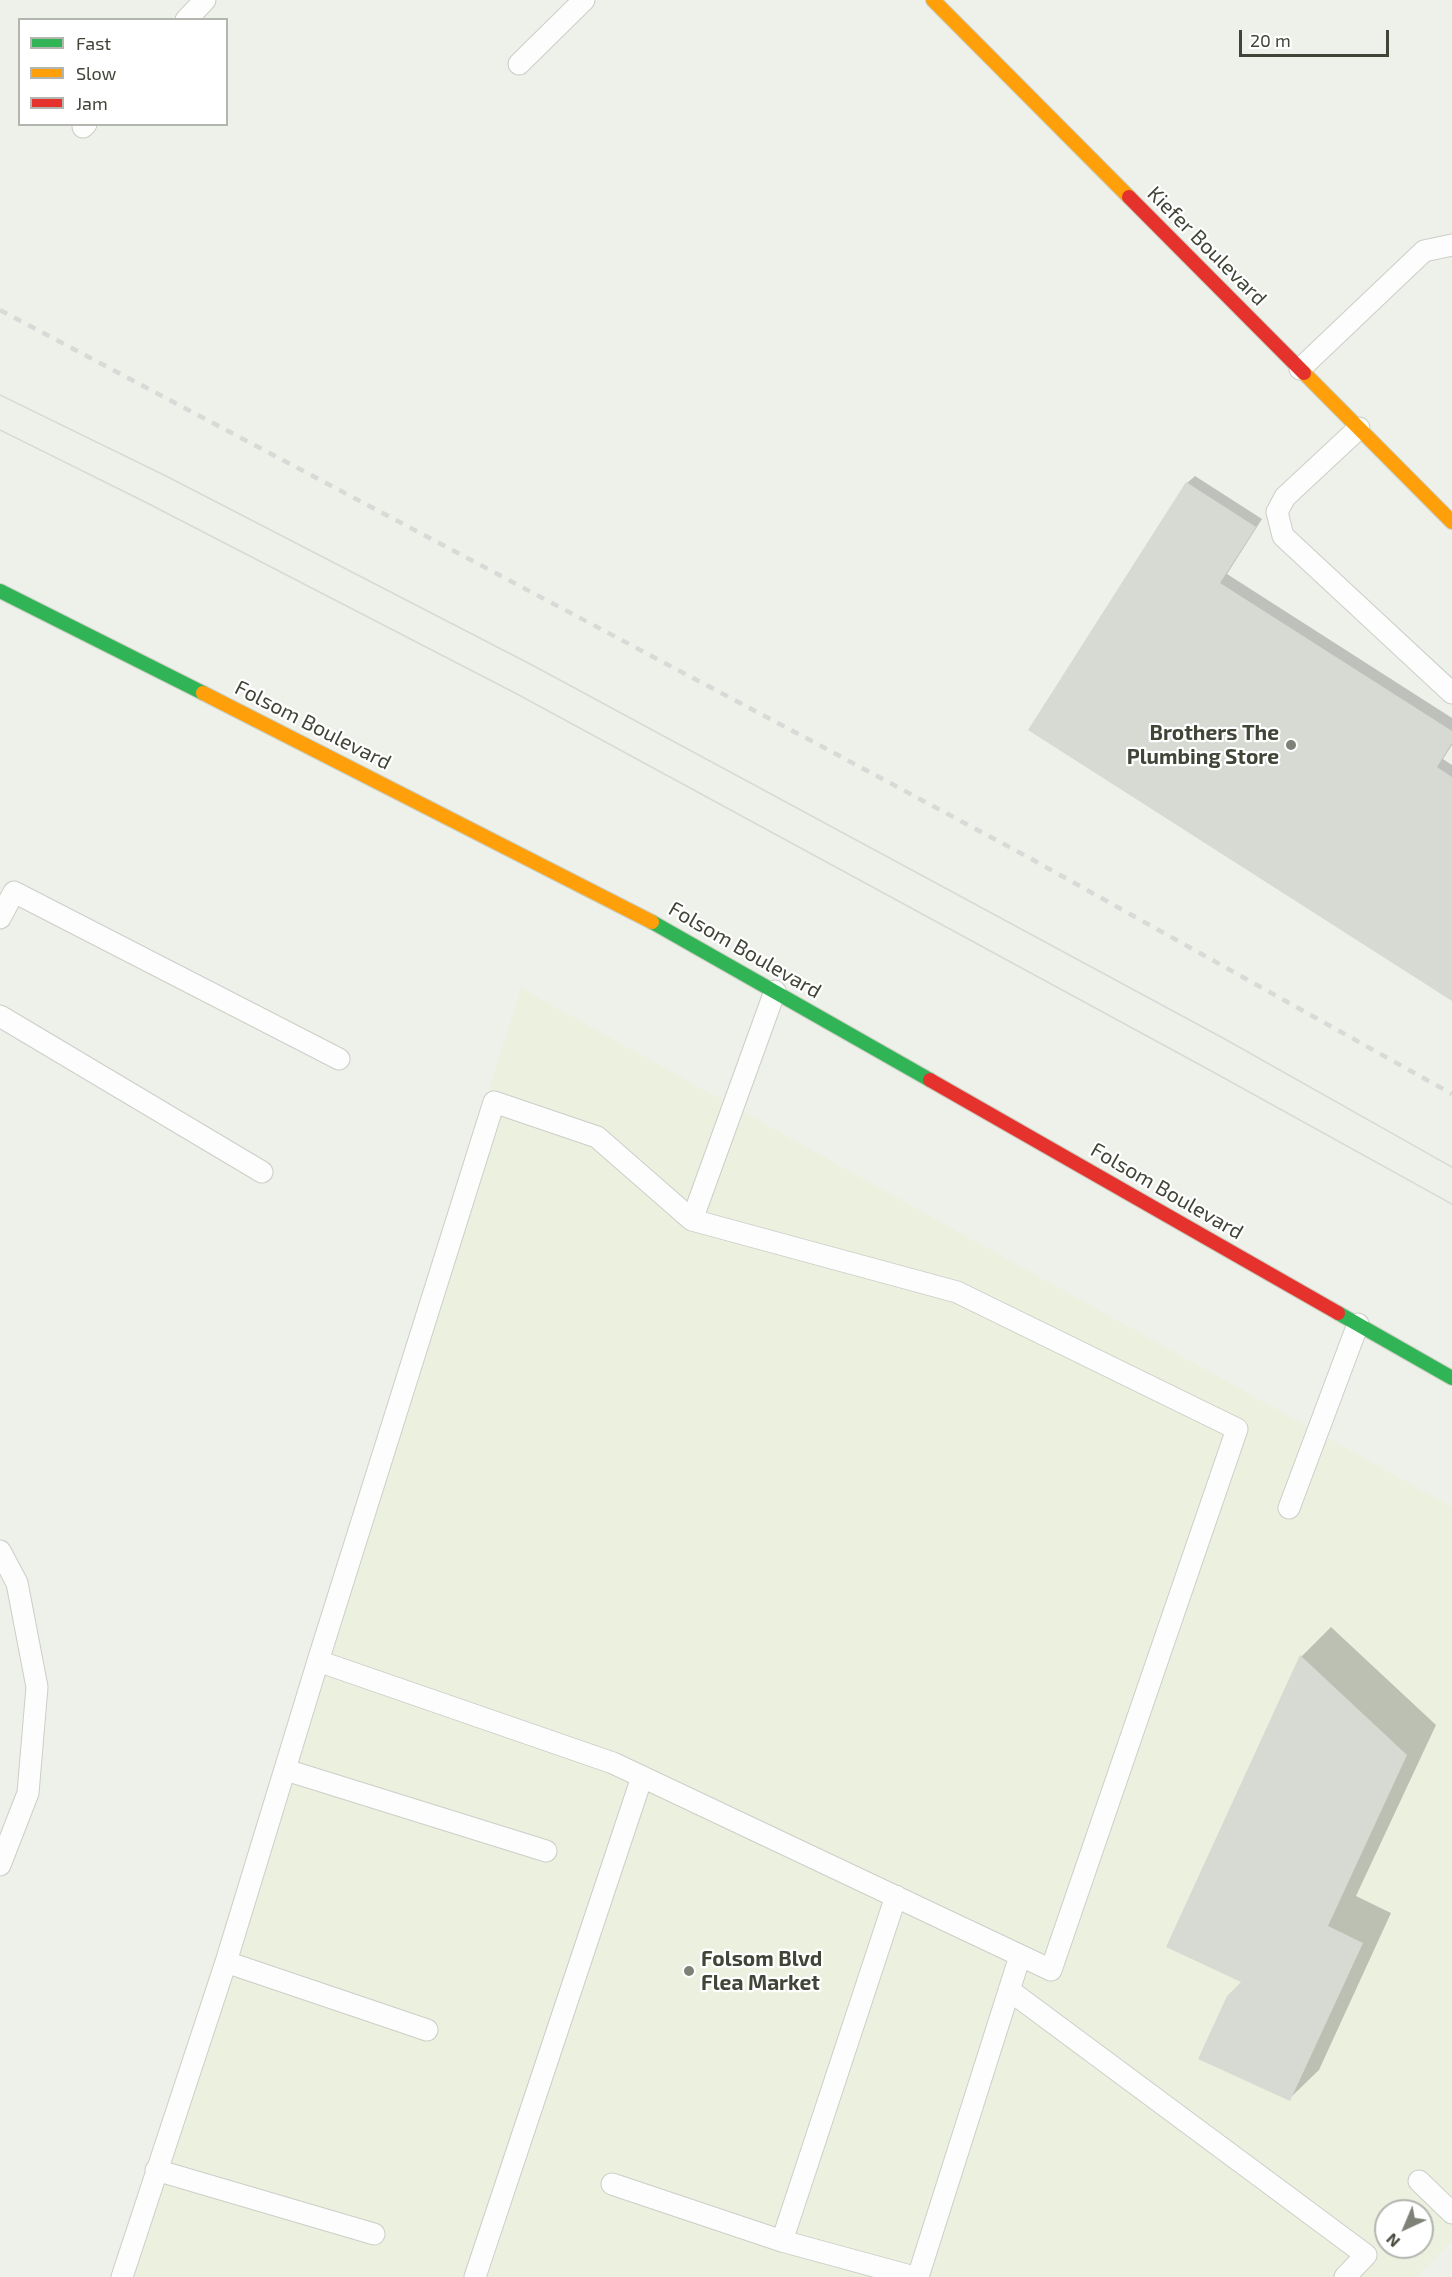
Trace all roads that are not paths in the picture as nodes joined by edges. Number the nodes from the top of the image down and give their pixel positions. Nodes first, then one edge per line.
1 (205, 0) edge
2 (584, 0) edge
3 (933, 0) edge
4 (188, 18) edge
5 (519, 64) dead end
6 (1452, 245) edge
7 (1300, 369) junction
8 (1359, 428) junction
9 (1452, 522) edge
10 (0, 591) edge
11 (1452, 693) edge
12 (0, 918) edge
13 (775, 991) junction
14 (0, 1016) edge
15 (339, 1059) dead end
16 (262, 1172) dead end
17 (692, 1220) junction
18 (1358, 1324) junction
19 (1452, 1378) edge
20 (1289, 1508) dead end
21 (0, 1551) edge
22 (318, 1661) junction
23 (286, 1770) junction
24 (642, 1777) junction
25 (546, 1851) dead end
26 (0, 1865) edge
27 (896, 1896) junction
28 (1020, 1956) junction
29 (226, 1962) junction
30 (1009, 1990) junction
31 (427, 2030) dead end
32 (156, 2170) junction
33 (1419, 2181) dead end
34 (612, 2184) dead end
35 (1452, 2212) edge
36 (374, 2234) dead end
37 (782, 2241) junction
38 (122, 2277) edge
39 (475, 2277) edge
40 (916, 2277) edge
41 (1345, 2277) edge

1 - 4 lane
2 - 5 lane
3 - 7 main road, Kiefer Boulevard
6 - 7 lane
7 - 8 main road, Kiefer Boulevard
8 - 9 main road, Kiefer Boulevard
8 - 11 lane
10 - 13 main road, Folsom Boulevard
12 - 15 lane
13 - 17 lane
13 - 18 main road, Folsom Boulevard
14 - 16 lane
17 - 22 lane
17 - 28 lane
18 - 19 main road, Folsom Boulevard
18 - 20 lane
21 - 26 lane
22 - 23 lane
22 - 24 lane
23 - 25 lane
23 - 29 lane
24 - 27 lane
24 - 39 lane
27 - 28 lane
27 - 37 lane
28 - 30 lane
29 - 31 lane
29 - 32 lane
30 - 40 lane
30 - 41 lane
32 - 36 lane
32 - 38 lane
33 - 35 lane
34 - 37 lane
37 - 40 lane

